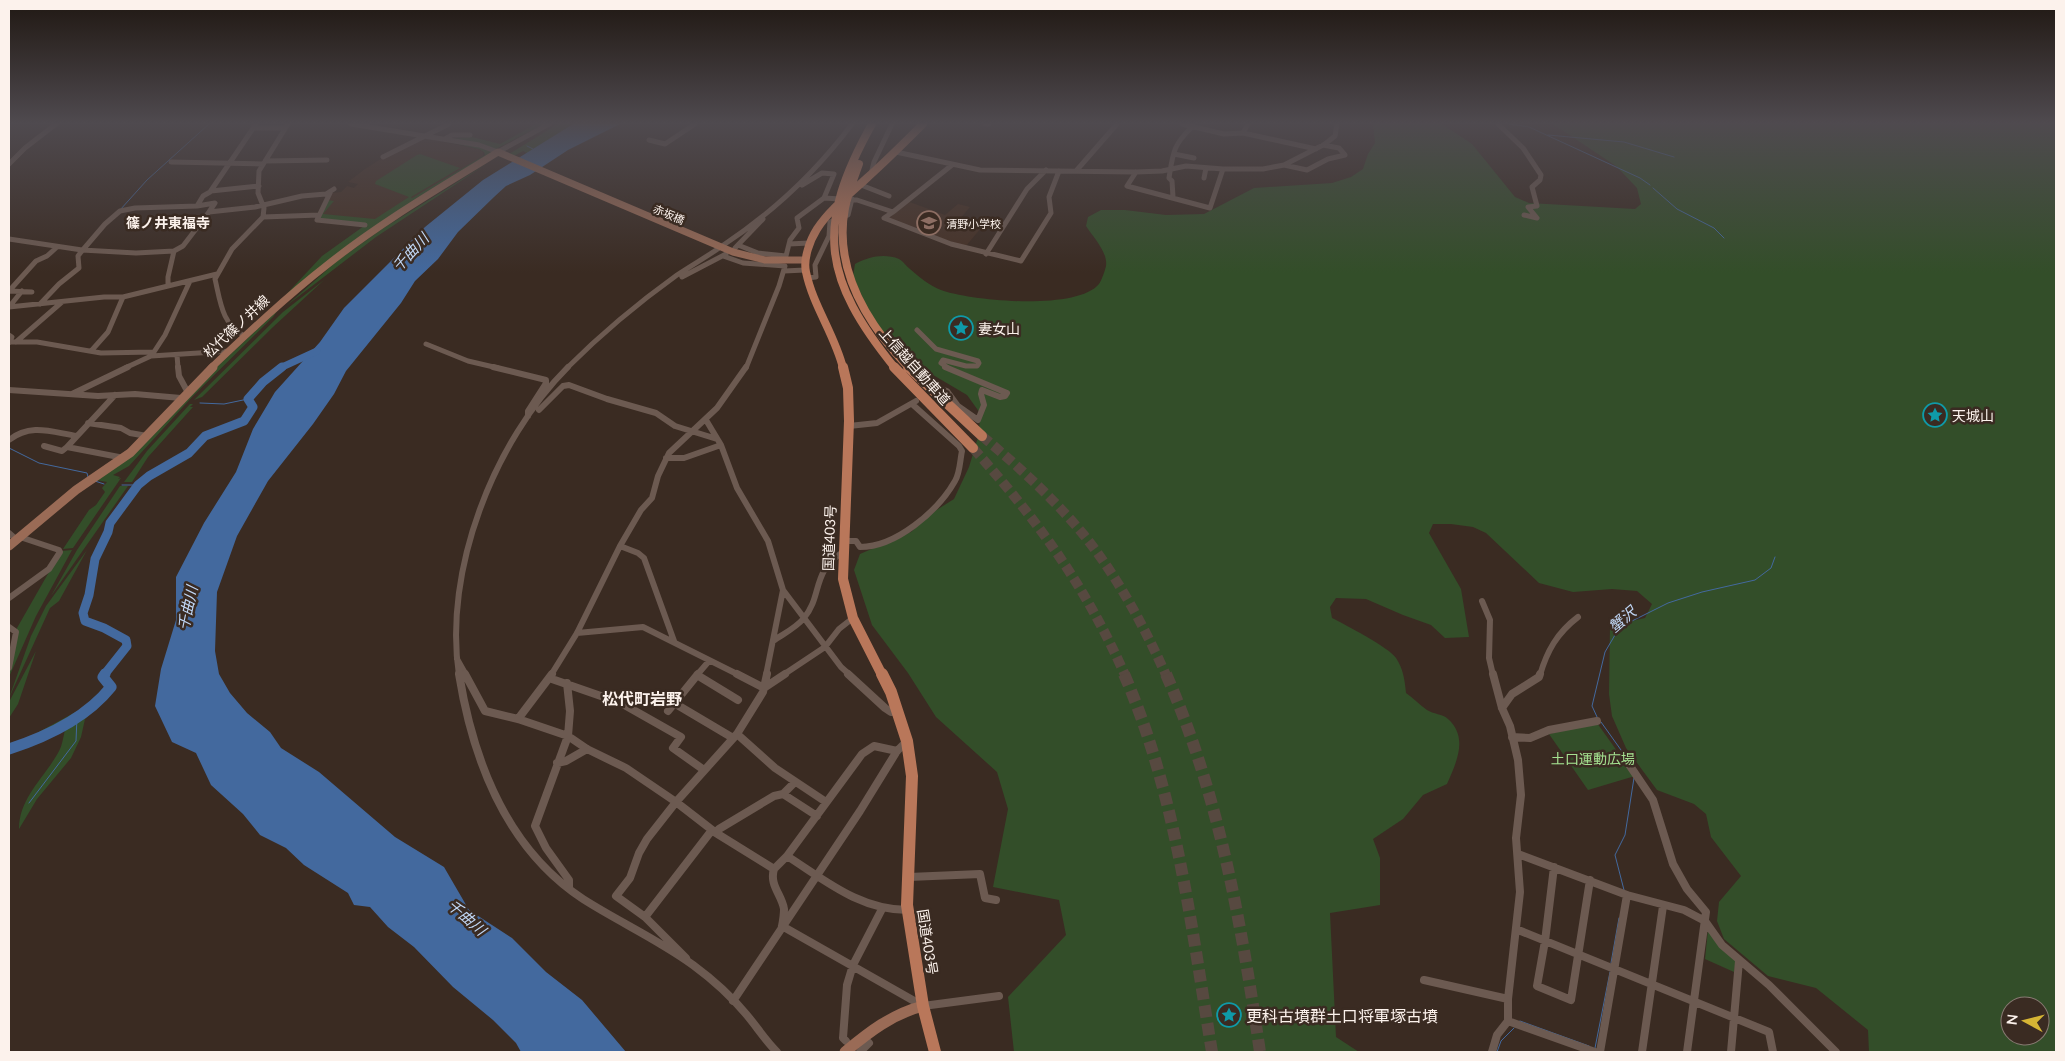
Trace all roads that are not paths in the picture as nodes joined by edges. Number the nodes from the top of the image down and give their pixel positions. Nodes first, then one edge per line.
1 (221, 174) edge
2 (259, 174) edge
3 (466, 174) edge
4 (549, 174) edge
5 (809, 174) edge
6 (821, 174) edge
7 (828, 174) edge
8 (849, 174) edge
9 (852, 174) edge
10 (872, 174) edge
11 (941, 174) edge
12 (1042, 174) edge
13 (1058, 174) edge
14 (1135, 174) edge
15 (1170, 174) edge
16 (1205, 174) edge
17 (1221, 174) edge
18 (1540, 174) edge
19 (1204, 178) dead end
20 (861, 184) junction
21 (846, 185) junction
22 (258, 186) junction
23 (211, 190) junction
24 (790, 194) junction
25 (890, 196) dead end
26 (1173, 197) junction
27 (824, 198) junction
28 (849, 199) junction
29 (197, 206) junction
30 (263, 206) junction
31 (770, 211) junction
32 (209, 212) junction
33 (893, 212) junction
34 (319, 215) junction
35 (1524, 215) dead end
36 (264, 217) junction
37 (365, 225) dead end
38 (9, 239) edge
39 (809, 243) junction
40 (789, 244) junction
41 (719, 246) junction
42 (57, 247) junction
43 (839, 248) junction
44 (82, 250) junction
45 (174, 251) junction
46 (986, 254) junction
47 (806, 270) junction
48 (784, 271) junction
49 (217, 274) junction
50 (190, 281) junction
51 (168, 286) junction
52 (662, 287) junction
53 (9, 291) edge
54 (22, 291) junction
55 (32, 292) dead end
56 (123, 297) junction
57 (62, 302) junction
58 (40, 304) junction
59 (9, 307) edge
60 (917, 330) dead end
61 (245, 336) junction
62 (11, 340) edge
63 (426, 344) dead end
64 (92, 350) junction
65 (230, 351) junction
66 (152, 354) junction
67 (178, 355) junction
68 (941, 389) dead end
69 (9, 390) edge
70 (189, 390) junction
71 (72, 394) junction
72 (115, 396) junction
73 (181, 398) junction
74 (528, 418) junction
75 (706, 420) junction
76 (88, 423) junction
77 (849, 426) junction
78 (693, 432) junction
79 (77, 436) junction
80 (147, 436) junction
81 (982, 436) tunnel mouth
82 (9, 440) edge
83 (719, 442) junction
84 (44, 446) dead end
85 (67, 447) junction
86 (973, 448) tunnel mouth
87 (125, 458) junction
88 (666, 458) junction
89 (9, 533) edge
90 (19, 538) junction
91 (9, 546) edge
92 (620, 546) junction
93 (843, 546) junction
94 (783, 590) junction
95 (9, 598) edge
96 (1482, 601) dead end
97 (1578, 617) dead end
98 (804, 618) junction
99 (853, 618) junction
100 (9, 627) edge
101 (577, 633) junction
102 (774, 640) junction
103 (674, 641) junction
104 (826, 647) junction
105 (457, 659) junction
106 (709, 661) junction
107 (9, 668) edge
108 (697, 675) junction
109 (549, 678) junction
110 (568, 683) junction
111 (764, 688) junction
112 (738, 700) dead end
113 (674, 703) junction
114 (1502, 708) junction
115 (668, 711) dead end
116 (898, 711) junction
117 (518, 719) junction
118 (1597, 721) dead end
119 (568, 736) junction
120 (735, 736) junction
121 (1512, 738) junction
122 (907, 741) junction
123 (587, 749) junction
124 (896, 751) junction
125 (1626, 760) dead end
126 (557, 763) junction
127 (704, 770) junction
128 (795, 782) junction
129 (782, 794) junction
130 (676, 802) junction
131 (826, 802) junction
132 (817, 816) junction
133 (714, 831) junction
134 (1518, 854) junction
135 (787, 856) junction
136 (1554, 867) junction
137 (774, 869) junction
138 (816, 875) junction
139 (909, 877) junction
140 (1590, 880) junction
141 (569, 888) junction
142 (1627, 895) junction
143 (996, 900) dead end
144 (1663, 906) junction
145 (882, 908) junction
146 (908, 910) junction
147 (645, 917) junction
148 (1705, 922) junction
149 (782, 926) junction
150 (1516, 929) junction
151 (1545, 941) junction
152 (1578, 954) junction
153 (1739, 961) junction
154 (693, 965) junction
155 (853, 965) junction
156 (1614, 969) junction
157 (1424, 980) dead end
158 (1651, 984) junction
159 (999, 996) dead end
160 (1508, 999) junction
161 (733, 1000) junction
162 (1693, 1001) junction
163 (923, 1006) junction
164 (1733, 1017) junction
165 (1508, 1021) junction
166 (869, 1043) dead end
167 (851, 1050) edge
168 (777, 1052) edge
169 (935, 1052) edge
170 (1492, 1052) edge
171 (1595, 1052) edge
172 (1600, 1052) edge
173 (1642, 1052) edge
174 (1687, 1052) edge
175 (1731, 1052) edge
176 (1773, 1052) edge
177 (1836, 1052) edge

1 - 23 street
2 - 22 street
3 - 61 main road, 松代篠ノ井線
4 - 41 main road, 赤坂橋
5 - 24 street
6 - 24 street
7 - 27 street
8 - 21 highway, 上信越自動車道
9 - 21 highway, 上信越自動車道
10 - 20 highway
11 - 33 street
12 - 46 street
13 - 46 street
14 - 26 street
15 - 26 street
16 - 19 street
17 - 26 street
18 - 35 street
20 - 25 street
20 - 28 highway
21 - 43 highway, 上信越自動車道
22 - 23 street
22 - 30 street
23 - 29 street
24 - 31 street
27 - 28 street
27 - 40 street
28 - 33 street
28 - 39 highway
28 - 47 street
29 - 32 street
29 - 44 street
30 - 32 street
30 - 34 street
30 - 36 street
31 - 40 street
31 - 41 street
32 - 45 street
33 - 46 street
34 - 36 street
34 - 37 street
36 - 49 street
38 - 42 street
39 - 40 street
39 - 47 highway
41 - 47 main road
41 - 52 street
42 - 44 street
42 - 53 street
43 - 81 highway, 上信越自動車道
43 - 86 highway, 上信越自動車道
44 - 45 street
44 - 58 street
45 - 51 street
47 - 48 street
47 - 77 highway, 国道403号
48 - 52 street
48 - 75 street
49 - 50 street
49 - 61 street
50 - 51 street
50 - 66 street
51 - 56 street
52 - 74 street
53 - 54 street
54 - 55 street
54 - 59 street
56 - 57 street
56 - 64 street
57 - 58 street
57 - 62 street
58 - 59 street
60 - 68 street
61 - 65 main road, 松代篠ノ井線
62 - 64 street
63 - 74 street
64 - 66 street
65 - 67 street
65 - 70 main road, 松代篠ノ井線
66 - 67 street
66 - 71 street
67 - 70 street
69 - 71 street
70 - 73 main road, 松代篠ノ井線
71 - 72 street
72 - 73 street
72 - 76 street
73 - 80 main road, 松代篠ノ井線
74 - 78 street
74 - 105 street
75 - 78 street
75 - 83 street
76 - 79 street
76 - 80 street
77 - 93 highway, 国道403号
77 - 93 street
78 - 83 street
78 - 88 street
79 - 82 street
79 - 85 street
80 - 87 main road, 松代篠ノ井線
83 - 88 street
83 - 94 street
84 - 85 street
85 - 87 street
87 - 90 main road, 松代篠ノ井線
88 - 92 street
89 - 90 street
90 - 91 main road, 松代篠ノ井線
90 - 95 street
92 - 101 street
92 - 103 street
93 - 98 street
93 - 99 highway, 国道403号
94 - 98 street
94 - 102 street
96 - 114 street
97 - 114 street
98 - 102 street
98 - 104 street
99 - 104 street
99 - 116 highway, 国道403号
100 - 107 street
101 - 103 street
101 - 109 street
102 - 111 street
103 - 106 street
104 - 111 street
104 - 116 street
105 - 117 street
105 - 141 street
106 - 108 street
106 - 111 street
108 - 112 street
108 - 113 street
109 - 110 street
109 - 117 street
110 - 119 street
110 - 127 street
111 - 120 street
113 - 115 street
113 - 120 street
114 - 121 street
116 - 122 highway, 国道403号
117 - 119 street
118 - 121 street
119 - 123 street
119 - 126 street
120 - 127 street
120 - 128 street
121 - 134 street
122 - 124 street
122 - 139 highway, 国道403号
123 - 126 street
123 - 130 street
124 - 131 street
124 - 138 street
125 - 148 street
126 - 141 street
127 - 130 street
128 - 129 street
128 - 131 street
129 - 132 street
129 - 133 street
130 - 133 street
130 - 147 street
131 - 132 street
132 - 135 street
133 - 137 street
133 - 147 street
134 - 136 street
134 - 150 street
135 - 137 street
135 - 138 street
136 - 140 street
136 - 151 street
137 - 149 street
138 - 145 street
138 - 149 street
139 - 143 street
139 - 146 highway, 国道403号
140 - 142 street
140 - 152 street
141 - 154 street
142 - 144 street
142 - 156 street
144 - 148 street
144 - 158 street
145 - 146 street
145 - 155 street
146 - 163 highway, 国道403号
147 - 154 street
148 - 153 street
148 - 162 street
149 - 155 street
149 - 161 street
150 - 151 street
150 - 160 street
151 - 152 street
151 - 152 street
152 - 156 street
153 - 164 street
153 - 177 street
154 - 161 street
155 - 163 street
155 - 167 street
156 - 158 street
156 - 172 street
157 - 160 street
158 - 162 street
158 - 173 street
159 - 163 street
160 - 165 street
161 - 168 street
162 - 164 street
162 - 174 street
163 - 167 main road
163 - 169 highway, 国道403号
164 - 175 street
164 - 176 street
165 - 170 street
165 - 171 street
166 - 167 street

